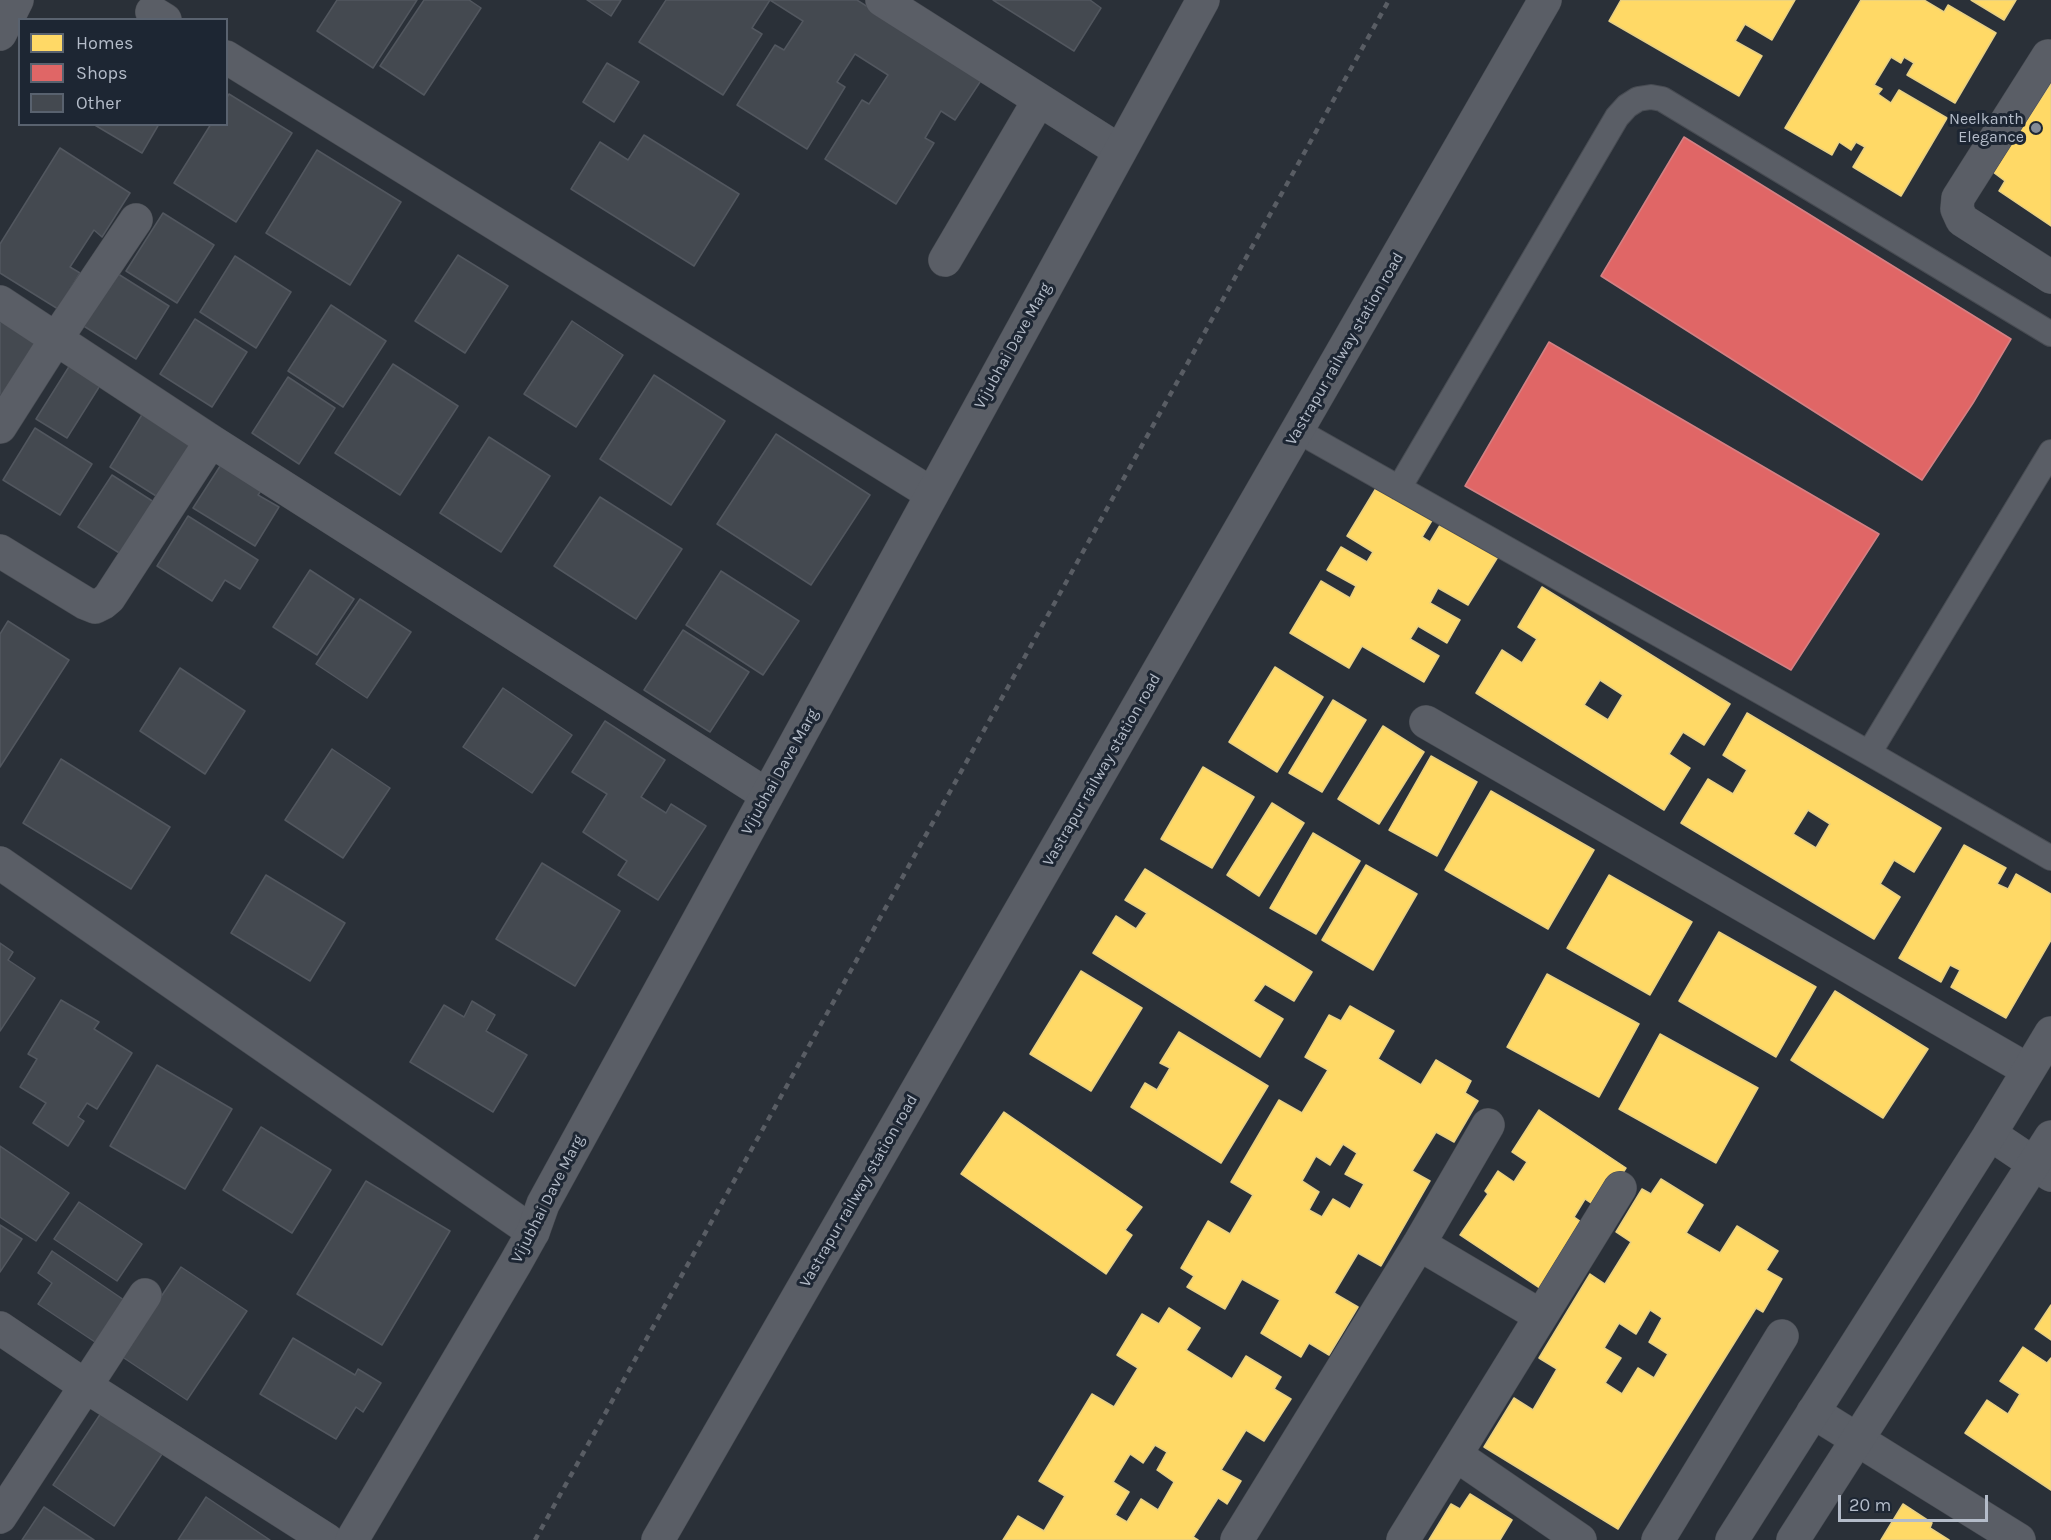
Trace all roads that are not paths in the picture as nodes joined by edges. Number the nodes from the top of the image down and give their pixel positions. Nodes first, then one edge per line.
1 (17, 0) edge
2 (882, 0) edge
3 (1203, 0) edge
4 (1545, 0) edge
5 (0, 34) edge
6 (2048, 56) dead end
7 (228, 58) edge
8 (1039, 100) junction
9 (1120, 151) junction
10 (136, 220) dead end
11 (945, 260) dead end
12 (2051, 277) edge
13 (0, 302) edge
14 (2051, 334) edge
15 (56, 339) junction
16 (0, 427) edge
17 (1298, 431) junction
18 (212, 441) junction
19 (2051, 452) edge
20 (1399, 488) junction
21 (932, 494) junction
22 (0, 551) edge
23 (1426, 722) dead end
24 (1869, 753) junction
25 (767, 795) junction
26 (2051, 858) edge
27 (0, 863) edge
28 (2051, 1034) edge
29 (2028, 1070) junction
30 (1488, 1125) dead end
31 (1990, 1134) junction
32 (2045, 1158) edge
33 (1620, 1188) dead end
34 (533, 1232) junction
35 (1419, 1244) junction
36 (145, 1295) dead end
37 (1541, 1316) junction
38 (0, 1328) edge
39 (1782, 1336) dead end
40 (87, 1387) junction
41 (1813, 1412) junction
42 (1859, 1440) junction
43 (1456, 1455) junction
44 (0, 1517) edge
45 (327, 1540) edge
46 (352, 1540) edge
47 (658, 1540) edge
48 (1237, 1540) edge
49 (1403, 1540) edge
50 (1580, 1540) edge
51 (1658, 1540) edge
52 (1732, 1540) edge
53 (1793, 1540) edge
54 (2019, 1540) edge

1 - 5 street
2 - 8 street
3 - 9 street, Vijubhai Dave Marg
4 - 17 street, Vastrapur railway station road
6 - 12 street
7 - 21 street
8 - 9 street
8 - 11 street
9 - 21 street, Vijubhai Dave Marg
10 - 15 street
13 - 15 street
14 - 20 lane
15 - 16 street
15 - 18 street
17 - 20 lane
17 - 47 street, Vastrapur railway station road
18 - 22 street
18 - 25 street
19 - 24 lane
20 - 24 lane
21 - 25 street, Vijubhai Dave Marg
23 - 29 street
24 - 26 lane
25 - 34 street, Vijubhai Dave Marg
27 - 34 street
28 - 29 street
29 - 31 street
30 - 35 street
31 - 32 street
31 - 41 street
32 - 42 street
33 - 37 street
34 - 46 street, Vijubhai Dave Marg
35 - 37 street
35 - 48 street
36 - 40 street
37 - 43 street
38 - 40 street
39 - 51 street
40 - 44 street
40 - 45 street
41 - 42 street
41 - 52 street
42 - 53 street
42 - 54 street
43 - 49 street
43 - 50 street

